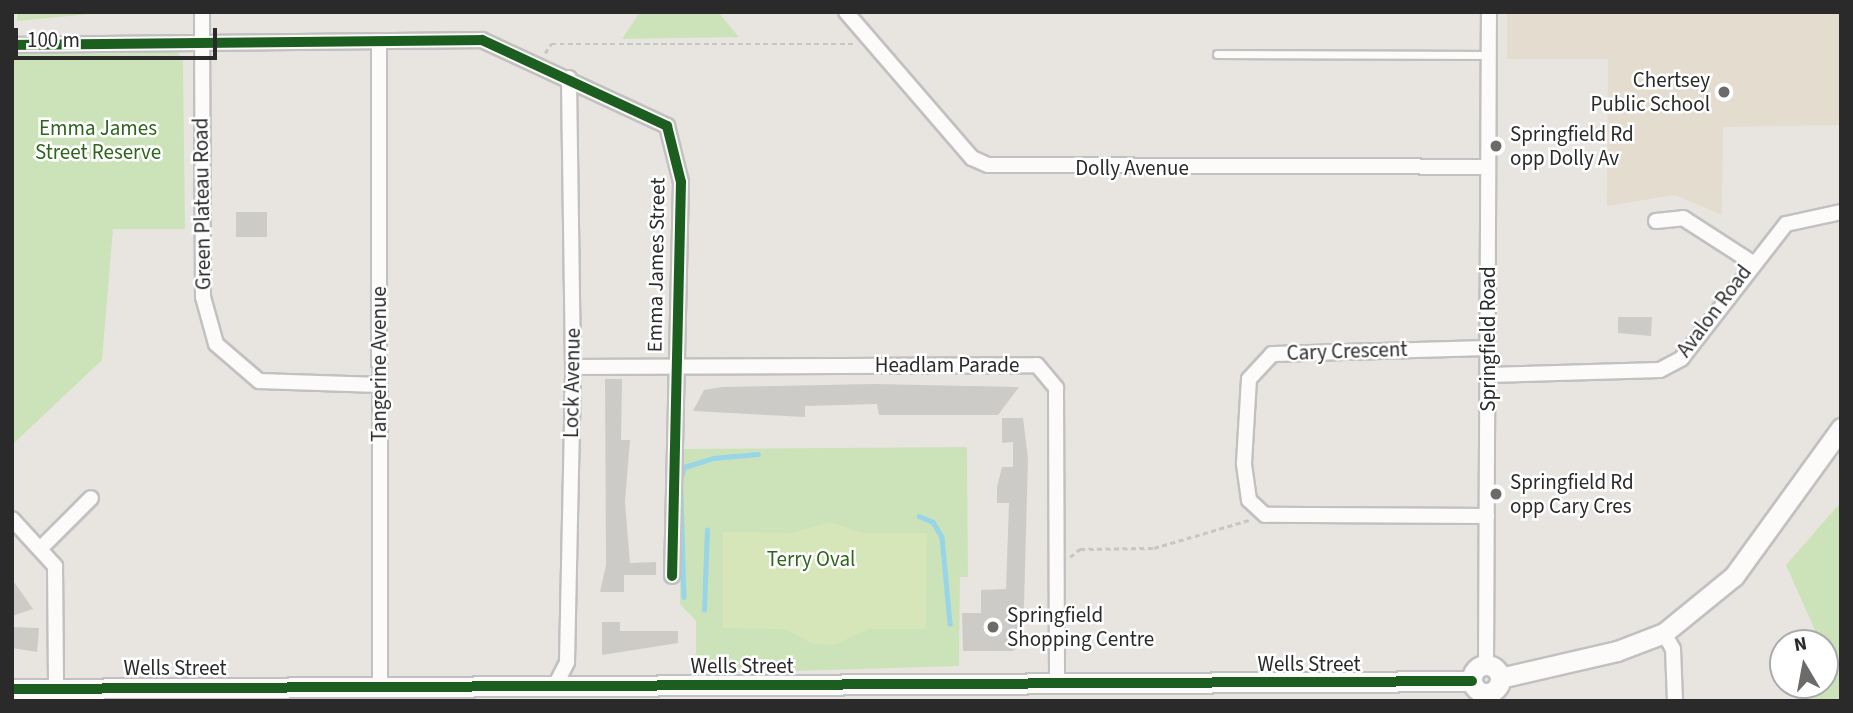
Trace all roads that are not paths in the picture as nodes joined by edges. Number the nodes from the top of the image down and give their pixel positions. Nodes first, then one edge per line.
1 (202, 12) edge
2 (1489, 12) edge
3 (854, 15) edge
4 (379, 41) junction
5 (200, 43) junction
6 (12, 45) edge
7 (1217, 54) dead end
8 (1489, 55) junction
9 (569, 78) junction
10 (1487, 167) junction
11 (1841, 212) edge
12 (1656, 221) dead end
13 (1751, 262) junction
14 (1489, 348) junction
15 (673, 365) junction
16 (573, 367) junction
17 (1489, 375) junction
18 (379, 385) junction
19 (1841, 428) edge
20 (92, 498) dead end
21 (1487, 516) junction
22 (12, 519) edge
23 (42, 547) junction
24 (672, 576) dead end
25 (1664, 633) junction
26 (1493, 672) junction
27 (1057, 684) junction
28 (380, 686) junction
29 (555, 686) junction
30 (56, 688) junction
31 (12, 689) edge
32 (1481, 692) edge
33 (722, 693) edge
34 (1675, 701) edge

1 - 5 street, Green Plateau Road
2 - 8 street, Springfield Road
3 - 10 street, Dolly Avenue
4 - 5 street, Emma James Street
4 - 9 street, Emma James Street
4 - 18 street, Tangerine Avenue
5 - 6 street, Emma James Street
5 - 18 street, Green Plateau Road
7 - 8 lane
8 - 10 street, Springfield Road
9 - 15 street, Emma James Street
9 - 16 street, Lock Avenue
10 - 14 street, Springfield Road
11 - 13 street, Avalon Road
12 - 13 street
13 - 17 street, Avalon Road
14 - 17 street, Springfield Road
14 - 21 street, Cary Crescent
15 - 16 street, Headlam Parade
15 - 24 street, Emma James Street
15 - 27 street, Headlam Parade
16 - 29 street, Lock Avenue
17 - 21 street, Springfield Road
18 - 28 street, Tangerine Avenue
19 - 25 street
20 - 23 street
21 - 26 street, Springfield Road
22 - 23 street
23 - 30 street
25 - 26 street
25 - 34 street
26 - 32 street
27 - 32 street, Wells Street
27 - 33 street, Wells Street
28 - 29 street, Wells Street
28 - 30 street, Wells Street
29 - 33 street, Wells Street
30 - 31 street, Wells Street

